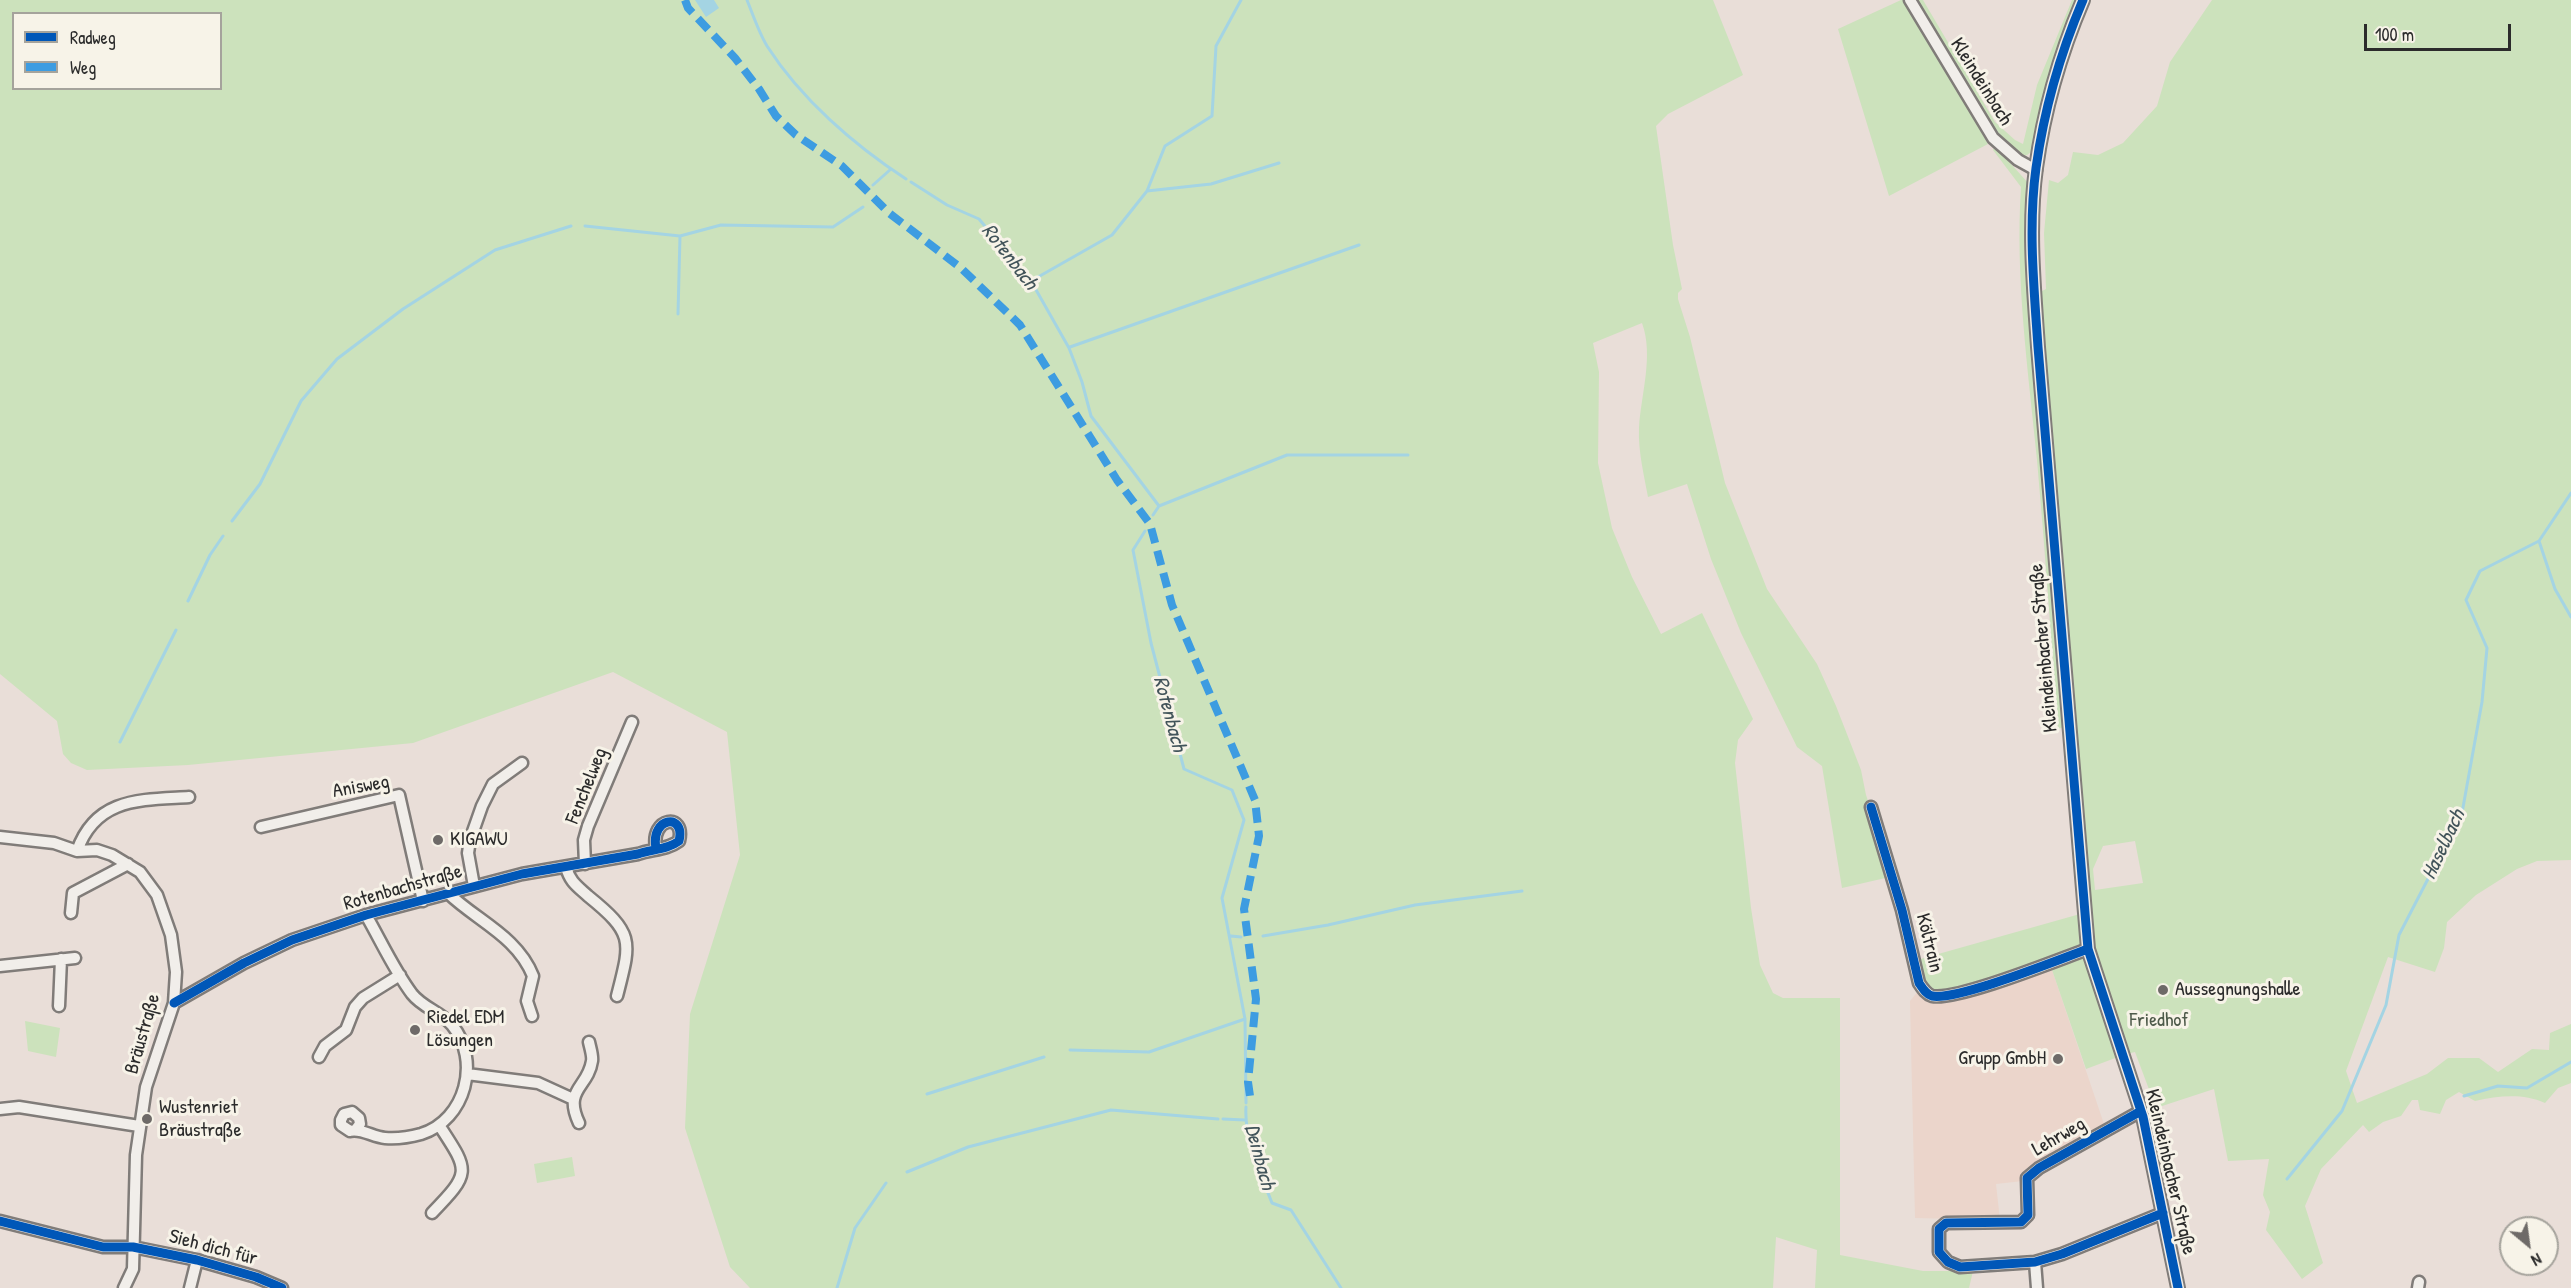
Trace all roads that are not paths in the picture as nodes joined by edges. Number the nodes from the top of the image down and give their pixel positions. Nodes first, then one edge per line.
1 (1910, 0) edge
2 (2083, 0) edge
3 (2036, 170) junction
4 (632, 722) dead end
5 (522, 763) dead end
6 (189, 796) dead end
7 (1871, 807) dead end
8 (261, 827) dead end
9 (0, 837) edge
10 (656, 848) dead end
11 (77, 851) junction
12 (128, 864) junction
13 (585, 864) junction
14 (566, 867) junction
15 (474, 886) junction
16 (448, 894) junction
17 (423, 901) junction
18 (71, 913) dead end
19 (366, 915) junction
20 (2088, 949) junction
21 (75, 958) dead end
22 (61, 959) junction
23 (0, 966) edge
24 (400, 975) junction
25 (617, 996) dead end
26 (174, 1003) junction
27 (59, 1006) dead end
28 (532, 1017) dead end
29 (589, 1042) dead end
30 (319, 1057) dead end
31 (467, 1074) junction
32 (573, 1099) junction
33 (0, 1109) edge
34 (2141, 1111) junction
35 (579, 1124) dead end
36 (140, 1125) junction
37 (439, 1125) junction
38 (356, 1129) dead end
39 (432, 1213) dead end
40 (2163, 1213) junction
41 (0, 1221) edge
42 (134, 1247) junction
43 (197, 1260) junction
44 (2035, 1262) junction
45 (124, 1288) edge
46 (190, 1288) edge
47 (282, 1288) edge
48 (2037, 1288) edge
49 (2178, 1288) edge

1 - 3 street, Kleindeinbach
2 - 3 street, Kleindeinbacher Straße
3 - 20 street, Kleindeinbacher Straße
4 - 13 street, Fenchelweg
5 - 15 street
6 - 11 street
7 - 20 street, Költrain
8 - 17 street, Anisweg
9 - 11 street, Bräustraße
10 - 13 street, Rotenbachstraße
11 - 12 street, Bräustraße
12 - 18 street
12 - 26 street, Bräustraße
13 - 14 street, Rotenbachstraße
14 - 15 street, Rotenbachstraße
14 - 25 street
15 - 16 street, Rotenbachstraße
16 - 17 street, Rotenbachstraße
16 - 28 street
17 - 19 street, Rotenbachstraße
19 - 24 street
19 - 26 street, Rotenbachstraße
20 - 34 street, Kleindeinbacher Straße
21 - 22 street
22 - 23 street
22 - 27 street
24 - 30 street
24 - 31 street
26 - 36 street, Bräustraße
29 - 32 street
31 - 32 street
31 - 37 street
32 - 35 street
33 - 36 street
34 - 40 street, Kleindeinbacher Straße
34 - 44 street, Lehrweg
36 - 42 street, Bräustraße
37 - 38 street
37 - 39 street
40 - 44 street
40 - 49 street, Kleindeinbacher Straße
41 - 42 street, Sieh dich für
42 - 43 street, Sieh dich für
42 - 45 street, Bräustraße
43 - 46 street
43 - 47 street, Sieh dich für
44 - 48 street

